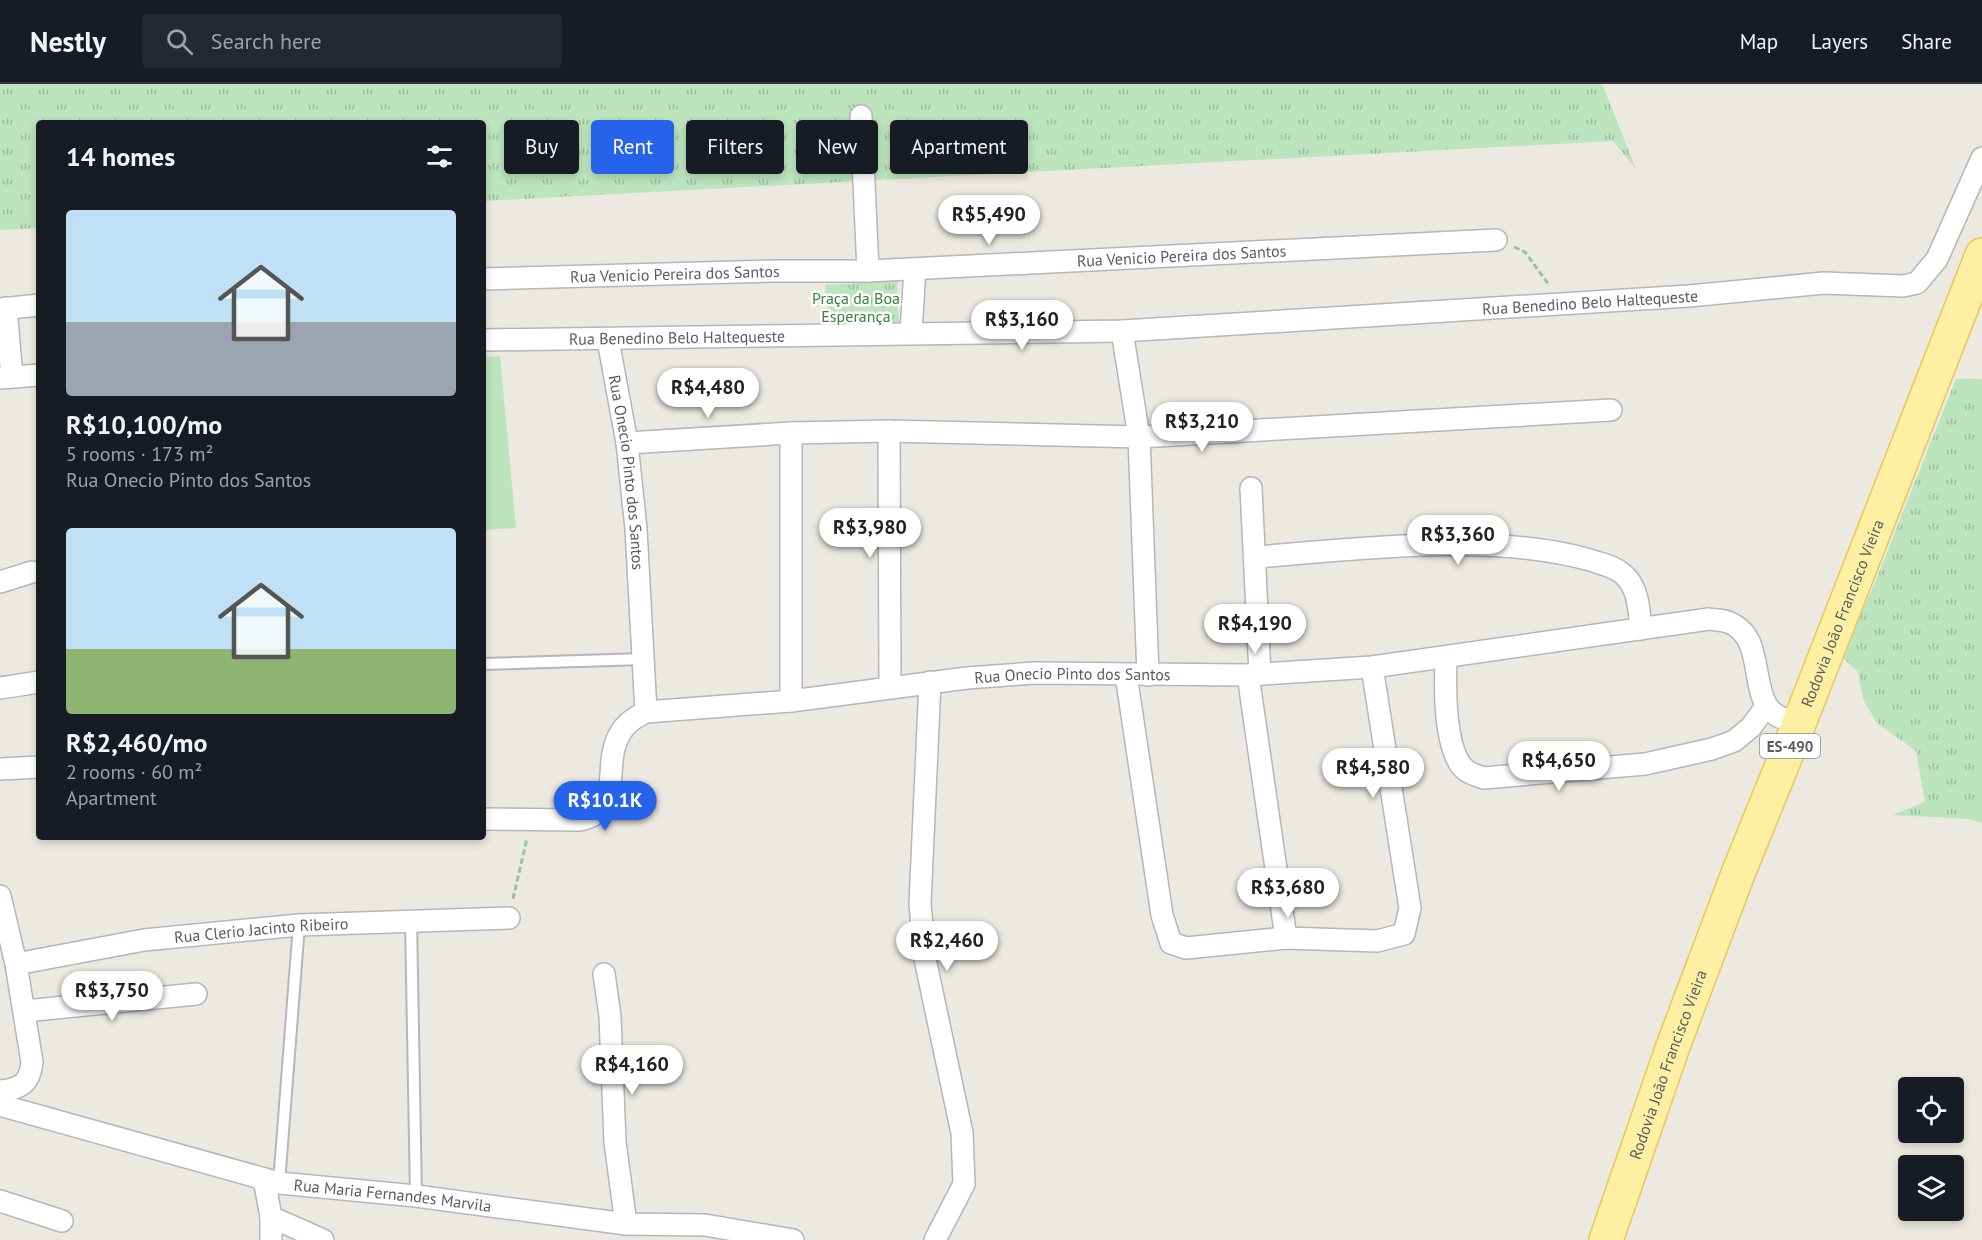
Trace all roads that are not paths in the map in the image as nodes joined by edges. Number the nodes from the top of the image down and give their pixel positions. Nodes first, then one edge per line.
1 (861, 116) dead end
2 (1982, 158) edge
3 (1496, 240) road end
4 (1982, 255) edge
5 (915, 269) junction
6 (868, 272) junction
7 (486, 279) edge
8 (36, 305) edge
9 (3, 308) edge
10 (1122, 331) junction
11 (911, 332) junction
12 (486, 340) edge
13 (608, 340) junction
14 (36, 375) edge
15 (6, 377) edge
16 (1611, 410) dead end
17 (888, 431) junction
18 (791, 433) junction
19 (1139, 437) junction
20 (627, 443) junction
21 (1251, 488) dead end
22 (1256, 557) junction
23 (32, 572) dead end
24 (0, 582) edge
25 (1641, 629) junction
26 (643, 659) junction
27 (1446, 659) junction
28 (486, 664) edge
29 (1372, 667) junction
30 (1254, 674) junction
31 (1126, 675) junction
32 (1148, 675) junction
33 (36, 682) edge
34 (930, 682) junction
35 (890, 687) junction
36 (0, 688) edge
37 (791, 701) junction
38 (1765, 708) junction
39 (646, 712) junction
40 (1800, 721) junction
41 (36, 767) edge
42 (0, 769) edge
43 (486, 819) edge
44 (0, 896) edge
45 (508, 918) road end
46 (411, 919) junction
47 (299, 925) junction
48 (1286, 938) junction
49 (16, 964) junction
50 (604, 974) dead end
51 (196, 994) dead end
52 (25, 1011) junction
53 (0, 1092) edge
54 (0, 1105) edge
55 (271, 1181) junction
56 (416, 1196) junction
57 (0, 1201) edge
58 (271, 1217) junction
59 (62, 1221) dead end
60 (636, 1229) edge
61 (708, 1232) edge
62 (271, 1240) edge
63 (323, 1240) edge
64 (793, 1240) edge
65 (935, 1240) edge
66 (1606, 1240) edge

1 - 6 street
2 - 10 street, Rua Benedino Belo Haltequeste
3 - 5 street, Rua Venicio Pereira dos Santos
4 - 40 main road, Rodovia João Francisco Vieira / ES-490
5 - 6 street, Rua Venicio Pereira dos Santos
5 - 11 street
6 - 7 street, Rua Venicio Pereira dos Santos
8 - 9 street
9 - 15 street
10 - 11 street, Rua Benedino Belo Haltequeste
10 - 19 street
11 - 13 street, Rua Benedino Belo Haltequeste
12 - 13 street, Rua Benedino Belo Haltequeste
13 - 20 street, Rua Onecio Pinto dos Santos
14 - 15 street
16 - 19 street
17 - 18 street
17 - 19 street
17 - 35 street
18 - 20 street
18 - 37 street
19 - 32 street
20 - 26 street, Rua Onecio Pinto dos Santos
21 - 22 street
22 - 25 street
22 - 30 street
23 - 24 street
25 - 27 street, Rua Onecio Pinto dos Santos
25 - 38 street, Rua Onecio Pinto dos Santos
26 - 28 lane
26 - 39 street, Rua Onecio Pinto dos Santos
27 - 29 street, Rua Onecio Pinto dos Santos
27 - 38 street
29 - 30 street, Rua Onecio Pinto dos Santos
29 - 48 street
30 - 32 street, Rua Onecio Pinto dos Santos
30 - 48 street
31 - 32 street, Rua Onecio Pinto dos Santos
31 - 34 street, Rua Onecio Pinto dos Santos
31 - 48 street
33 - 36 street
34 - 35 street, Rua Onecio Pinto dos Santos
34 - 65 street
35 - 37 street, Rua Onecio Pinto dos Santos
37 - 39 street, Rua Onecio Pinto dos Santos
38 - 40 street
39 - 43 street
40 - 66 main road, Rodovia João Francisco Vieira / ES-490
41 - 42 street
44 - 49 street
45 - 46 street, Rua Clerio Jacinto Ribeiro
46 - 47 street, Rua Clerio Jacinto Ribeiro
46 - 56 lane
47 - 49 street, Rua Clerio Jacinto Ribeiro
47 - 55 lane
49 - 52 street
50 - 60 street
51 - 52 street
52 - 53 street
54 - 55 street, Rua Maria Fernandes Marvila
55 - 56 street, Rua Maria Fernandes Marvila
55 - 58 street
56 - 60 street, Rua Maria Fernandes Marvila
57 - 59 street
58 - 62 street
58 - 63 street
60 - 61 street, Rua Maria Fernandes Marvila
61 - 64 street, Rua Maria Fernandes Marvila

